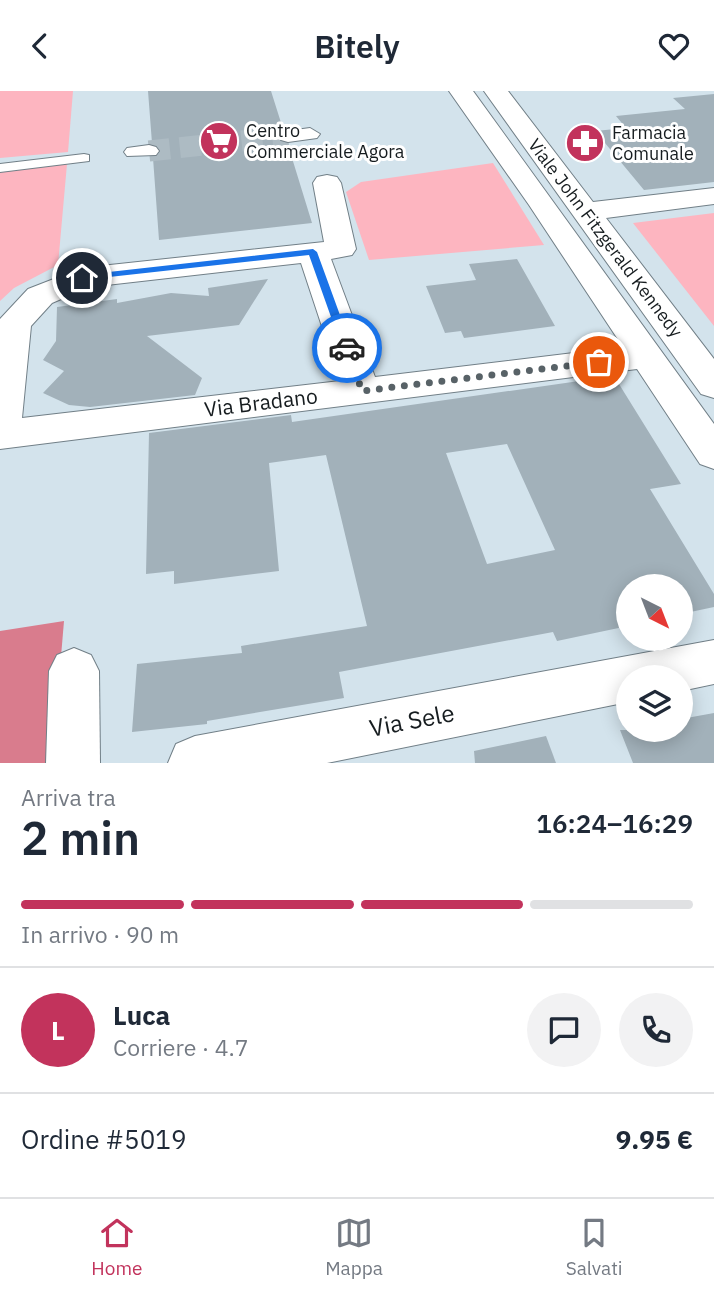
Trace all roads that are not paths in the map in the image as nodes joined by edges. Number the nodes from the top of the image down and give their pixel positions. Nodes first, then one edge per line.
1 (461, 91) edge
2 (496, 91) edge
3 (310, 134) dead end
4 (288, 136) tunnel mouth
5 (84, 158) dead end
6 (0, 168) edge
7 (327, 183) dead end
8 (714, 196) edge
9 (584, 212) junction
10 (313, 252) junction
11 (648, 356) junction
12 (714, 385) edge
13 (362, 391) junction
14 (0, 435) edge
15 (714, 454) edge
16 (714, 662) edge
17 (693, 666) edge
18 (74, 671) dead end
19 (616, 680) edge
20 (72, 763) edge
21 (195, 763) edge

1 - 11 street, Viale John Fitzgerald Kennedy
2 - 9 street, Viale John Fitzgerald Kennedy
3 - 4 street
5 - 6 lane
7 - 10 street
8 - 9 street
9 - 12 street, Viale John Fitzgerald Kennedy
10 - 13 street
10 - 14 street
11 - 13 street, Via Bradano
11 - 15 street, Viale John Fitzgerald Kennedy
13 - 14 street, Via Bradano
16 - 17 street
18 - 20 street
19 - 21 street, Via Sele

